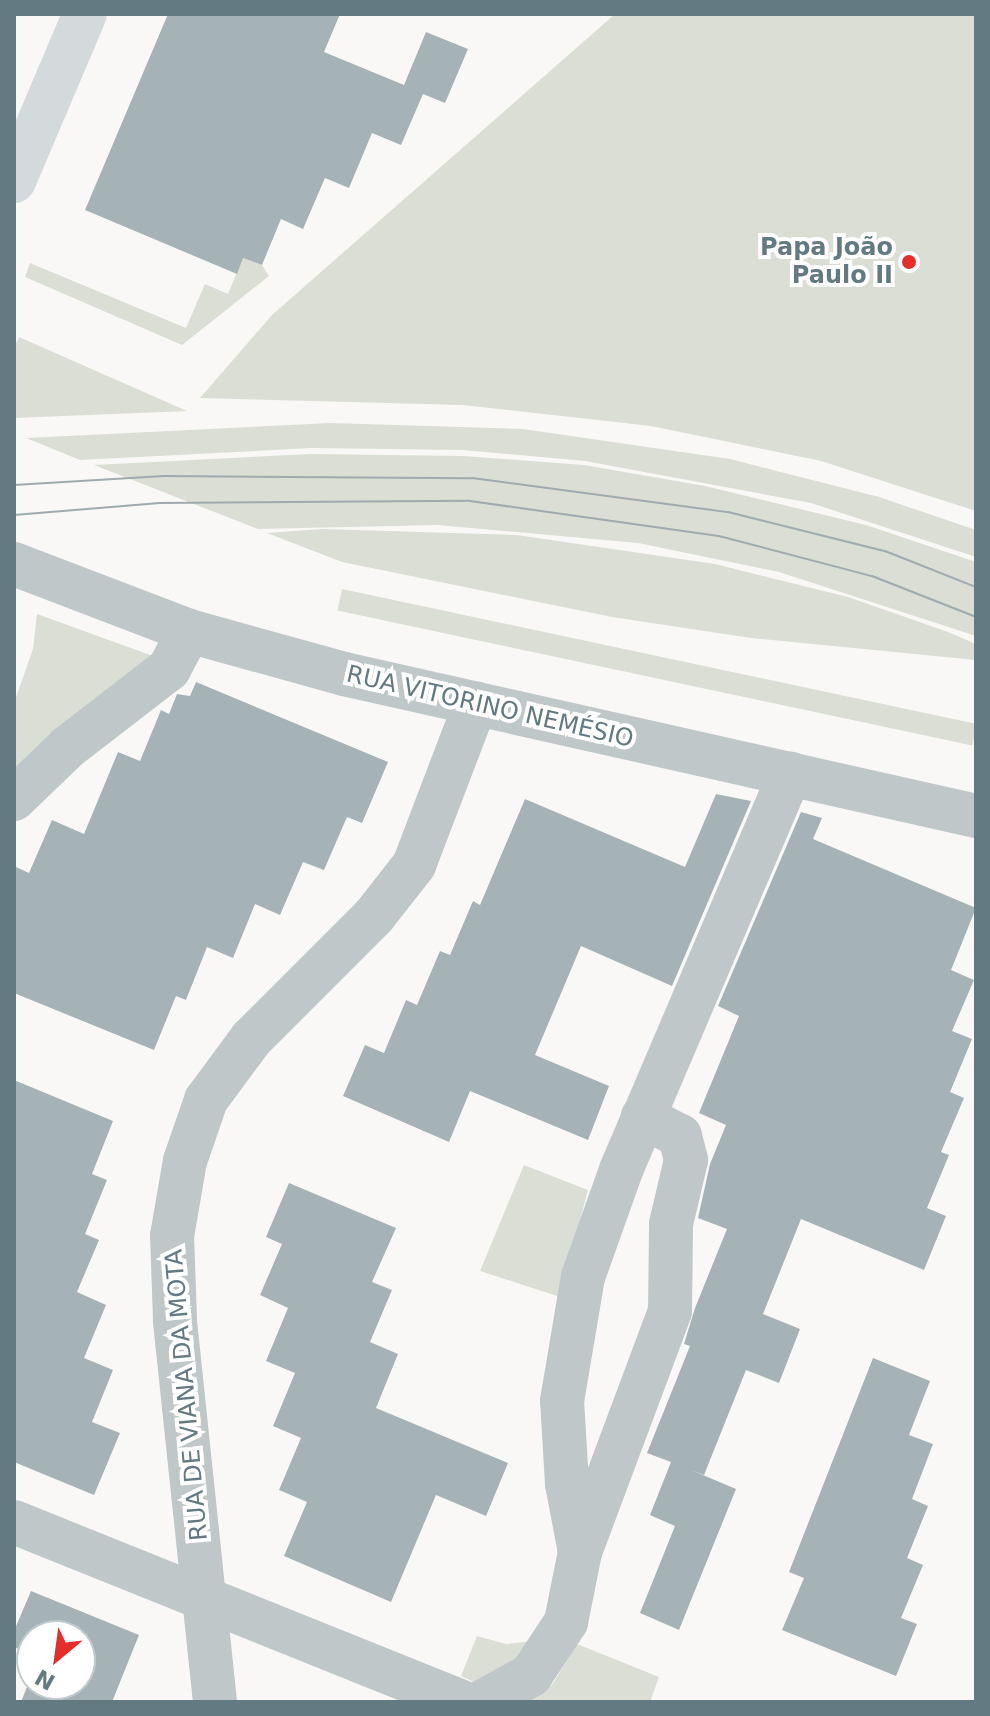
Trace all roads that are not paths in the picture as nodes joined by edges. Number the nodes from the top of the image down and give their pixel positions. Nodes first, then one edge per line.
1 (85, 14) edge
2 (14, 181) edge
3 (14, 564) edge
4 (189, 631) junction
5 (476, 703) junction
6 (790, 773) junction
7 (14, 799) edge
8 (976, 816) edge
9 (643, 1117) junction
10 (14, 1522) edge
11 (580, 1552) junction
12 (208, 1601) junction
13 (215, 1702) edge
14 (461, 1702) edge
15 (482, 1702) edge

1 - 2 street
3 - 4 street, RUA VITORINO NEMÉSIO
4 - 5 street, RUA VITORINO NEMÉSIO
4 - 7 street
5 - 6 street, RUA VITORINO NEMÉSIO
5 - 12 street, RUA DE VIANA DA MOTA
6 - 8 street, RUA VITORINO NEMÉSIO
6 - 9 street
9 - 11 street
9 - 11 street
10 - 12 street
11 - 15 street
12 - 13 street, RUA DE VIANA DA MOTA
12 - 14 street

